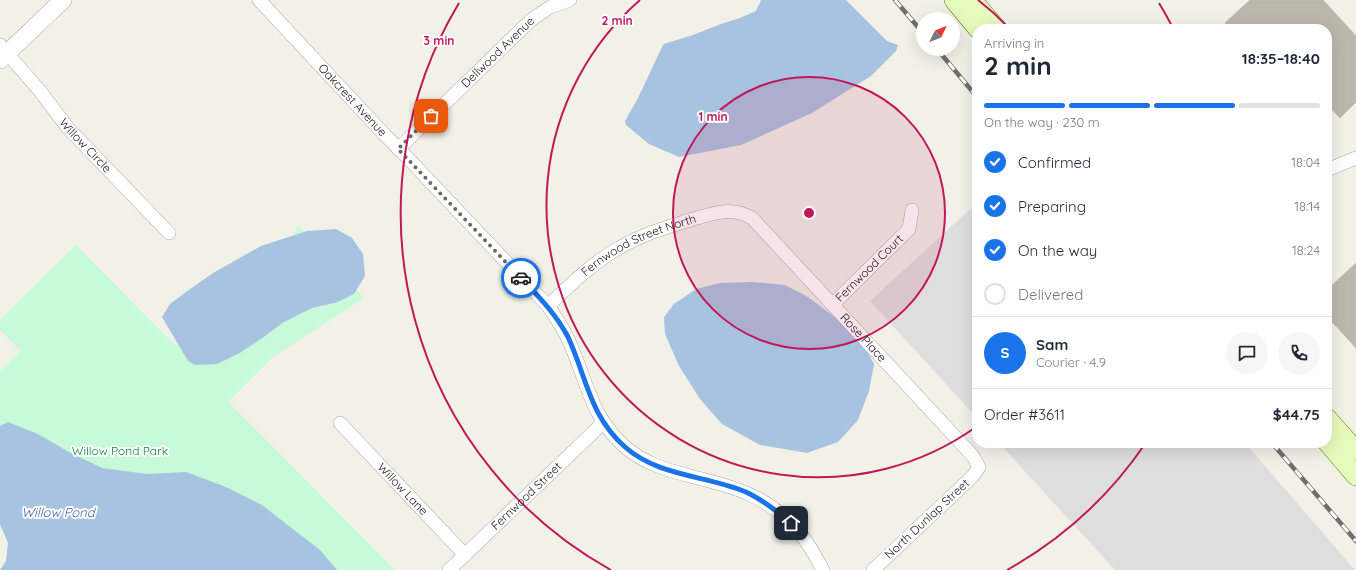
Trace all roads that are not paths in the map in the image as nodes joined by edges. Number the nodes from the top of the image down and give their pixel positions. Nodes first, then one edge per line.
1 (62, 0) edge
2 (259, 0) edge
3 (570, 0) edge
4 (954, 0) edge
5 (972, 0) edge
6 (974, 24) edge
7 (993, 24) edge
8 (2, 53) edge
9 (398, 149) junction
10 (1356, 158) edge
11 (1332, 168) edge
12 (912, 210) dead end
13 (742, 212) joint
14 (169, 233) dead end
15 (833, 304) junction
16 (548, 306) junction
17 (603, 423) junction
18 (340, 424) dead end
19 (1332, 424) edge
20 (1332, 448) edge
21 (1356, 452) edge
22 (979, 467) joint
23 (1356, 476) edge
24 (465, 555) junction
25 (449, 570) edge
26 (823, 570) edge
27 (873, 570) edge

1 - 8 street
2 - 9 street, Oakcrest Avenue
3 - 9 street, Dellwood Avenue
4 - 6 main road
5 - 7 main road
8 - 14 street, Willow Circle
9 - 16 street, Oakcrest Avenue
10 - 11 street
12 - 15 street, Fernwood Court
13 - 15 street, Rose Place
13 - 16 street, Fernwood Street North
15 - 22 street, Rose Place
16 - 17 street, Oakcrest Avenue
17 - 24 street, Fernwood Street
17 - 26 street, Oakcrest Avenue
18 - 24 street, Willow Lane
19 - 21 main road
20 - 23 main road
22 - 27 street, North Dunlap Street
24 - 25 street, Fernwood Street

